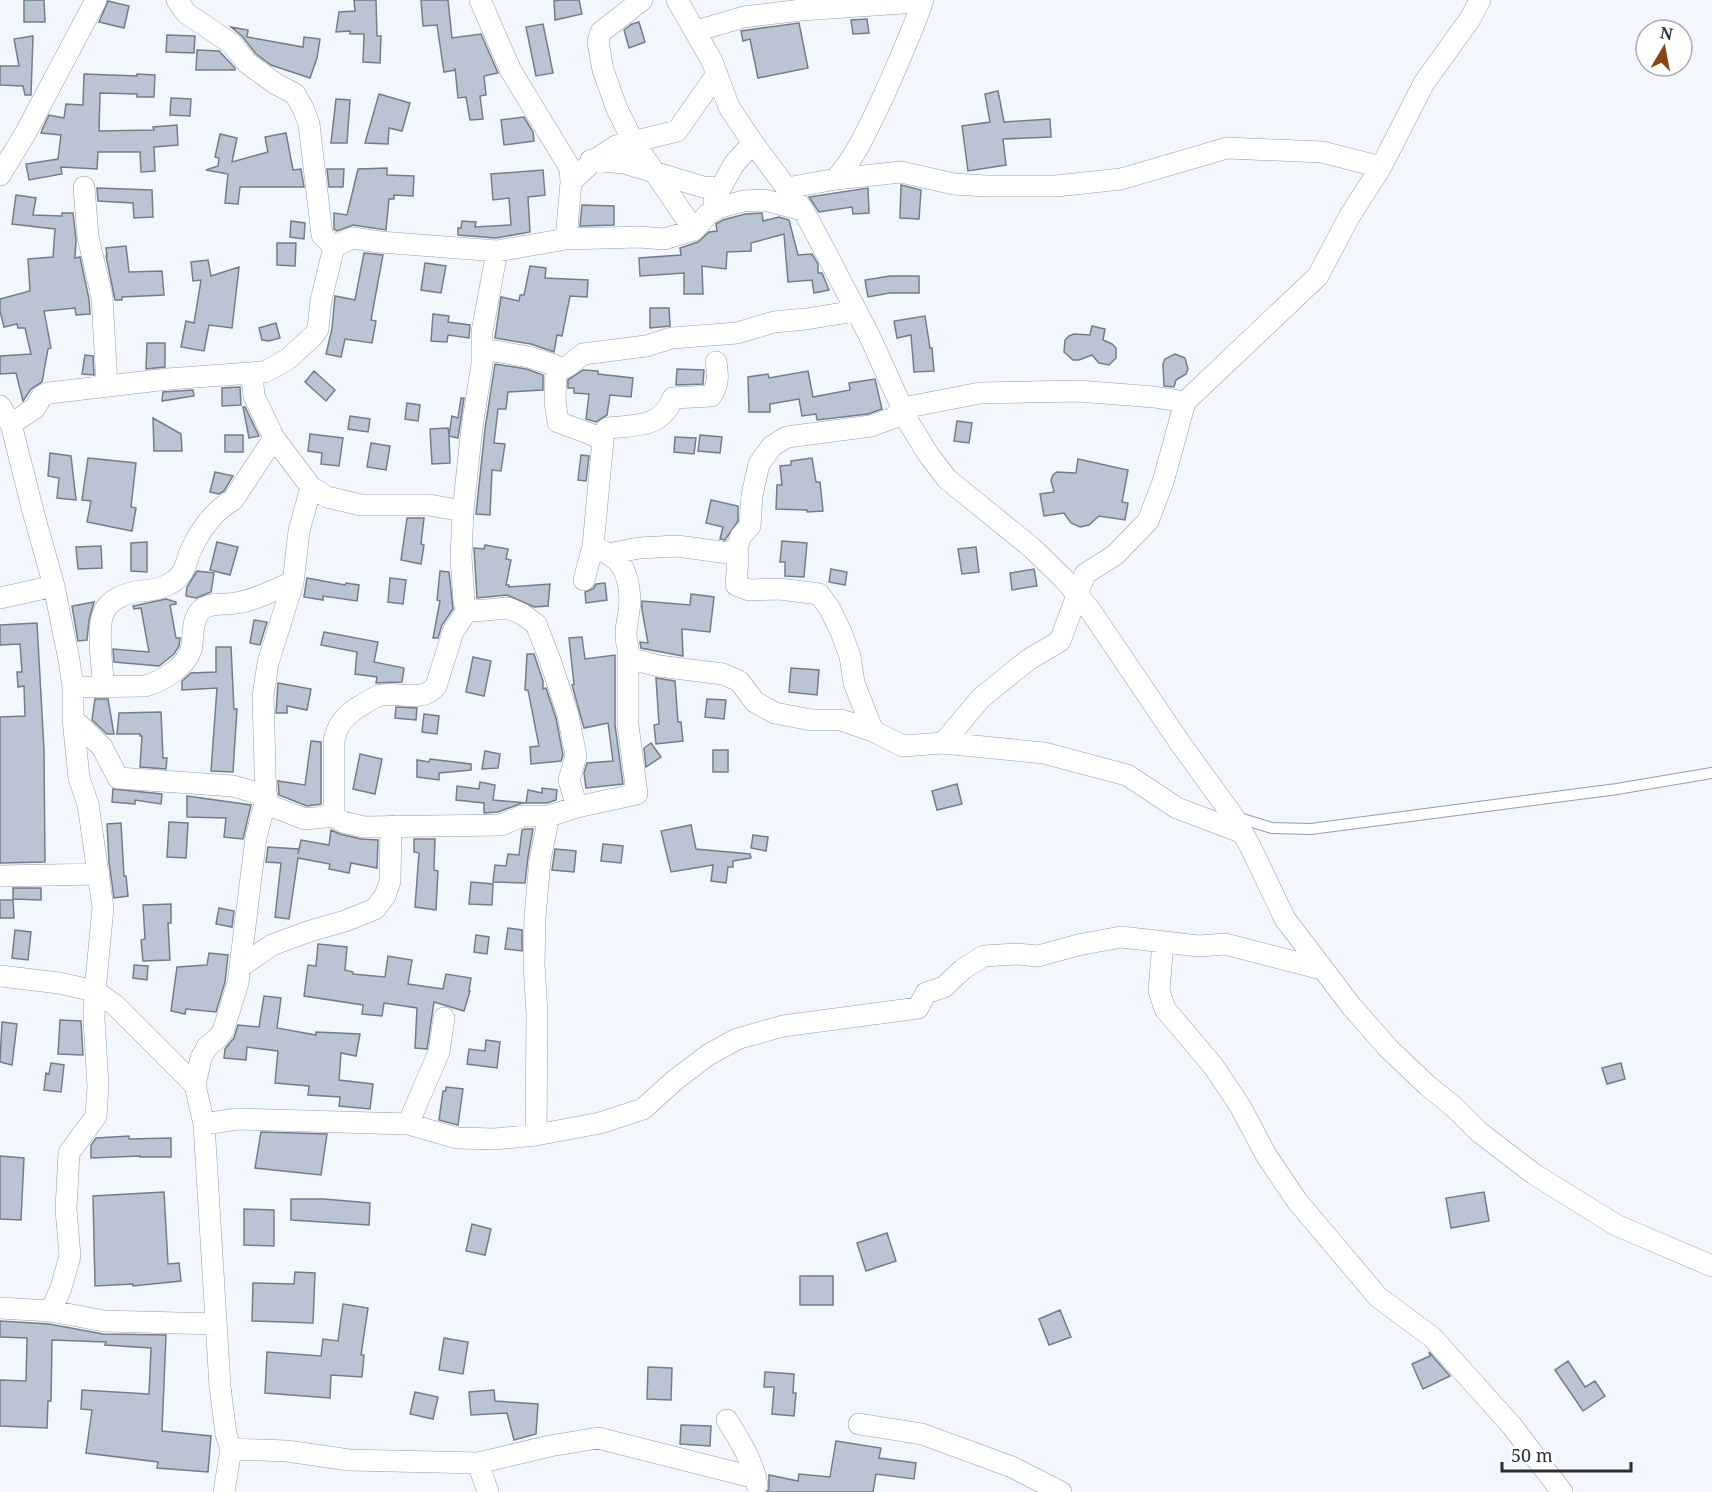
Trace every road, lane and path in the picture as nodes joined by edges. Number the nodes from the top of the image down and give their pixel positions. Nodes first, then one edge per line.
1 (96, 0) edge
2 (177, 0) edge
3 (480, 0) edge
4 (642, 0) edge
5 (677, 0) edge
6 (915, 0) edge
7 (923, 0) edge
8 (1480, 0) edge
9 (696, 31) junction
10 (717, 74) junction
11 (633, 141) junction
12 (753, 143) junction
13 (561, 155) junction
14 (592, 161) junction
15 (1381, 167) junction
16 (655, 170) junction
17 (0, 175) edge
18 (836, 179) junction
19 (571, 182) junction
20 (84, 187) dead end
21 (720, 188) junction
22 (787, 188) junction
23 (803, 210) junction
24 (708, 214) junction
25 (694, 230) junction
26 (566, 239) junction
27 (334, 247) junction
28 (497, 251) junction
29 (855, 311) junction
30 (483, 349) junction
31 (716, 362) dead end
32 (556, 371) junction
33 (252, 375) junction
34 (107, 385) junction
35 (1185, 402) junction
36 (903, 408) junction
37 (5, 415) edge
38 (273, 438) junction
39 (603, 441) junction
40 (311, 486) junction
41 (463, 511) junction
42 (737, 547) junction
43 (601, 550) junction
44 (584, 580) dead end
45 (293, 582) junction
46 (54, 586) junction
47 (1077, 594) junction
48 (0, 598) edge
49 (467, 608) junction
50 (628, 658) junction
51 (73, 687) junction
52 (104, 687) junction
53 (73, 719) junction
54 (873, 731) junction
55 (943, 743) junction
56 (1712, 773) edge
57 (267, 796) junction
58 (577, 807) junction
59 (334, 816) junction
60 (549, 816) junction
61 (1238, 824) junction
62 (392, 826) junction
63 (99, 874) junction
64 (0, 876) edge
65 (1163, 942) junction
66 (240, 967) junction
67 (1322, 969) junction
68 (0, 976) edge
69 (95, 992) junction
70 (444, 1018) dead end
71 (195, 1085) junction
72 (204, 1124) junction
73 (408, 1124) junction
74 (536, 1135) junction
75 (1712, 1266) edge
76 (0, 1308) edge
77 (51, 1311) junction
78 (216, 1324) junction
79 (728, 1419) dead end
80 (858, 1424) dead end
81 (231, 1449) junction
82 (478, 1463) junction
83 (757, 1485) edge
84 (224, 1492) edge
85 (488, 1492) edge
86 (1061, 1492) edge
87 (1562, 1492) edge

1 - 17 street
2 - 27 street
3 - 13 street
4 - 11 street
5 - 9 street
6 - 9 street
7 - 18 street
8 - 15 street
9 - 10 street
10 - 11 street
10 - 12 street
11 - 14 street
11 - 16 street
12 - 21 street
12 - 22 street
13 - 14 street
13 - 19 street
14 - 16 street
14 - 19 street
15 - 18 street
15 - 35 street
16 - 21 street
16 - 25 street
18 - 22 street
19 - 26 street
20 - 34 street
21 - 24 street
22 - 23 street
23 - 24 street
23 - 29 street
24 - 25 street
25 - 26 street
26 - 28 street
27 - 28 street
27 - 33 street
28 - 30 street
29 - 32 street
29 - 36 street
30 - 32 street
30 - 41 street
31 - 39 street
32 - 39 street
33 - 34 street
33 - 38 street
34 - 37 street
35 - 36 street
35 - 47 street
36 - 42 street
36 - 47 street
37 - 46 street
38 - 40 street
38 - 52 street
39 - 43 street
40 - 41 street
40 - 45 street
41 - 49 street
42 - 43 street
42 - 54 street
43 - 44 street
43 - 50 street
45 - 52 street
45 - 57 street
46 - 48 street
46 - 51 street
47 - 55 street
47 - 61 street
49 - 58 street
49 - 59 street
50 - 54 street
50 - 58 street
51 - 52 street
51 - 53 street
53 - 57 street
53 - 63 street
54 - 55 street
55 - 61 street
56 - 61 lane
57 - 59 street
57 - 66 street
58 - 60 street
59 - 62 street
60 - 62 street
60 - 74 street
61 - 67 street
62 - 66 street
63 - 64 street
63 - 69 street
65 - 67 street
65 - 74 street
65 - 87 street
66 - 71 street
67 - 75 street
68 - 69 street
69 - 71 street
69 - 77 street
70 - 73 street
71 - 72 street
72 - 73 street
72 - 78 street
73 - 74 street
76 - 77 street
77 - 78 street
78 - 81 street
79 - 83 street
80 - 86 street
81 - 82 street
81 - 84 street
82 - 83 street
82 - 85 street

